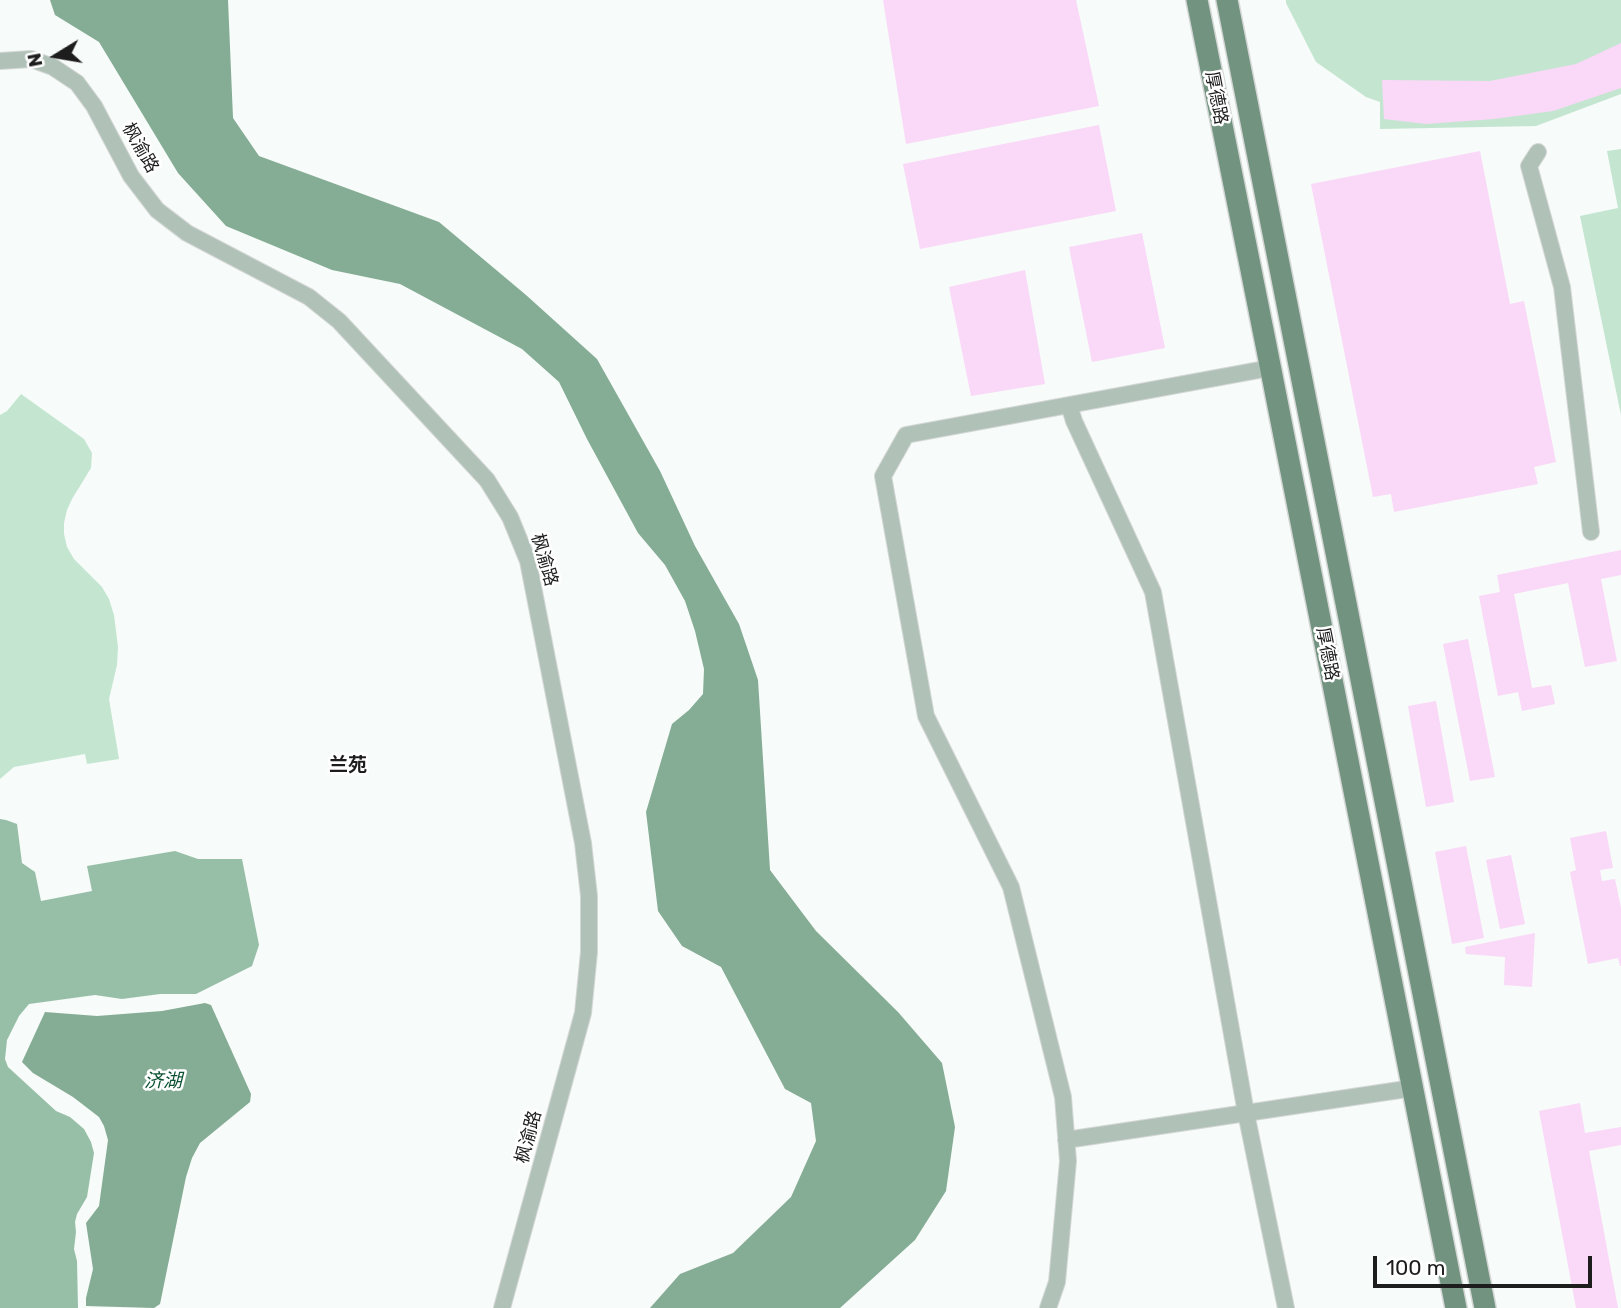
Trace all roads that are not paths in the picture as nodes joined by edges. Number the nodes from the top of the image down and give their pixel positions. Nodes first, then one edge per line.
1 (1197, 0) edge
2 (1227, 0) edge
3 (0, 61) edge
4 (1538, 152) dead end
5 (1270, 368) junction
6 (1069, 405) junction
7 (1591, 532) dead end
8 (1413, 1088) junction
9 (1246, 1113) junction
10 (1066, 1140) junction
11 (502, 1308) edge
12 (1048, 1308) edge
13 (1286, 1308) edge
14 (1456, 1308) edge
15 (1485, 1308) edge

1 - 5 main road, 厚德路
2 - 15 main road, 厚德路
3 - 11 street, 枫渝路
4 - 7 street
5 - 6 street
5 - 8 main road, 厚德路
6 - 9 street
6 - 10 street
8 - 9 street
8 - 14 main road, 厚德路
9 - 10 street
9 - 13 street
10 - 12 street

